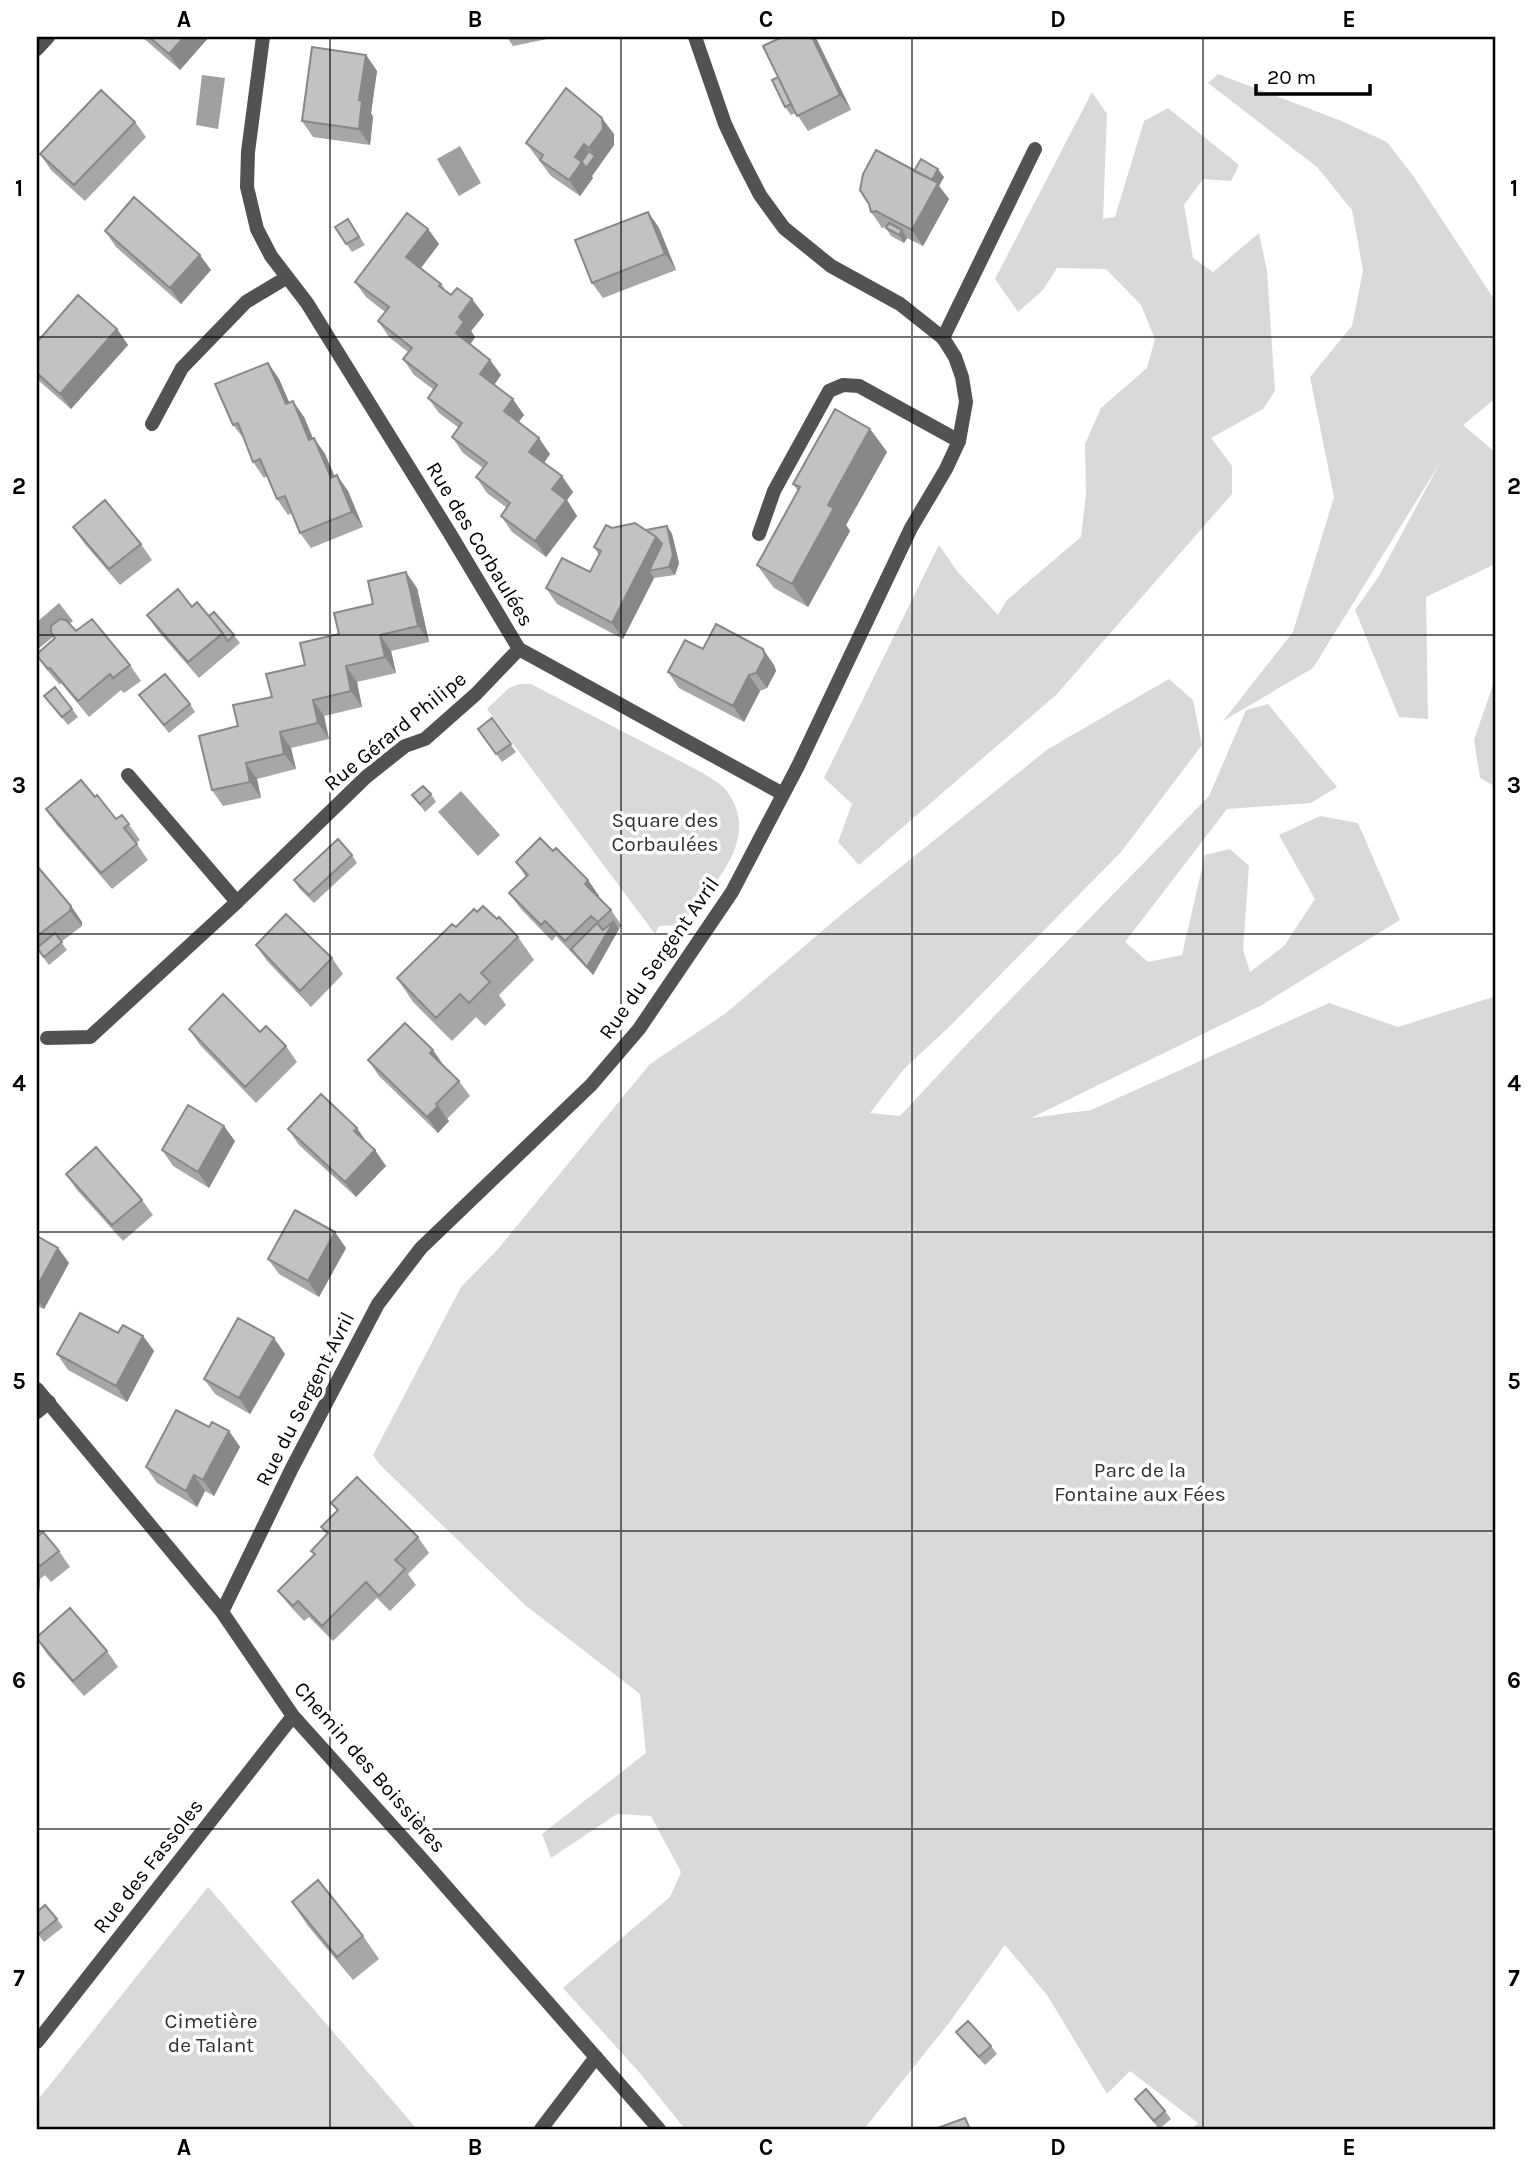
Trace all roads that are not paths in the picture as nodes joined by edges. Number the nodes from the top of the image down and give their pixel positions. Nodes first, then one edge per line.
1 (48, 37) edge
2 (263, 37) edge
3 (695, 37) edge
4 (37, 49) edge
5 (1035, 149) dead end
6 (286, 278) junction
7 (943, 338) junction
8 (152, 424) dead end
9 (959, 441) junction
10 (759, 534) dead end
11 (519, 649) junction
12 (128, 775) dead end
13 (783, 794) junction
14 (237, 902) junction
15 (47, 1038) dead end
16 (37, 1389) edge
17 (49, 1402) junction
18 (37, 1412) edge
19 (222, 1612) junction
20 (293, 1716) junction
21 (37, 2042) edge
22 (596, 2057) junction
23 (541, 2129) edge
24 (659, 2129) edge

1 - 4 street
2 - 6 street, Rue des Corbaulées
3 - 7 street
5 - 7 street
6 - 8 street
6 - 11 street, Rue des Corbaulées
7 - 9 street, Rue du Sergent Avril
9 - 10 street
9 - 13 street, Rue du Sergent Avril
11 - 13 street, Rue des Corbaulées
11 - 14 street, Rue Gérard Philipe
12 - 14 street
13 - 19 street, Rue du Sergent Avril
14 - 15 street, Rue Gérard Philipe
16 - 17 street, Chemin des Boissières
17 - 18 street
17 - 19 street, Chemin des Boissières
19 - 20 street, Chemin des Boissières
20 - 21 street, Rue des Fassoles
20 - 22 street, Chemin des Boissières
22 - 23 street
22 - 24 street, Chemin des Boissières

